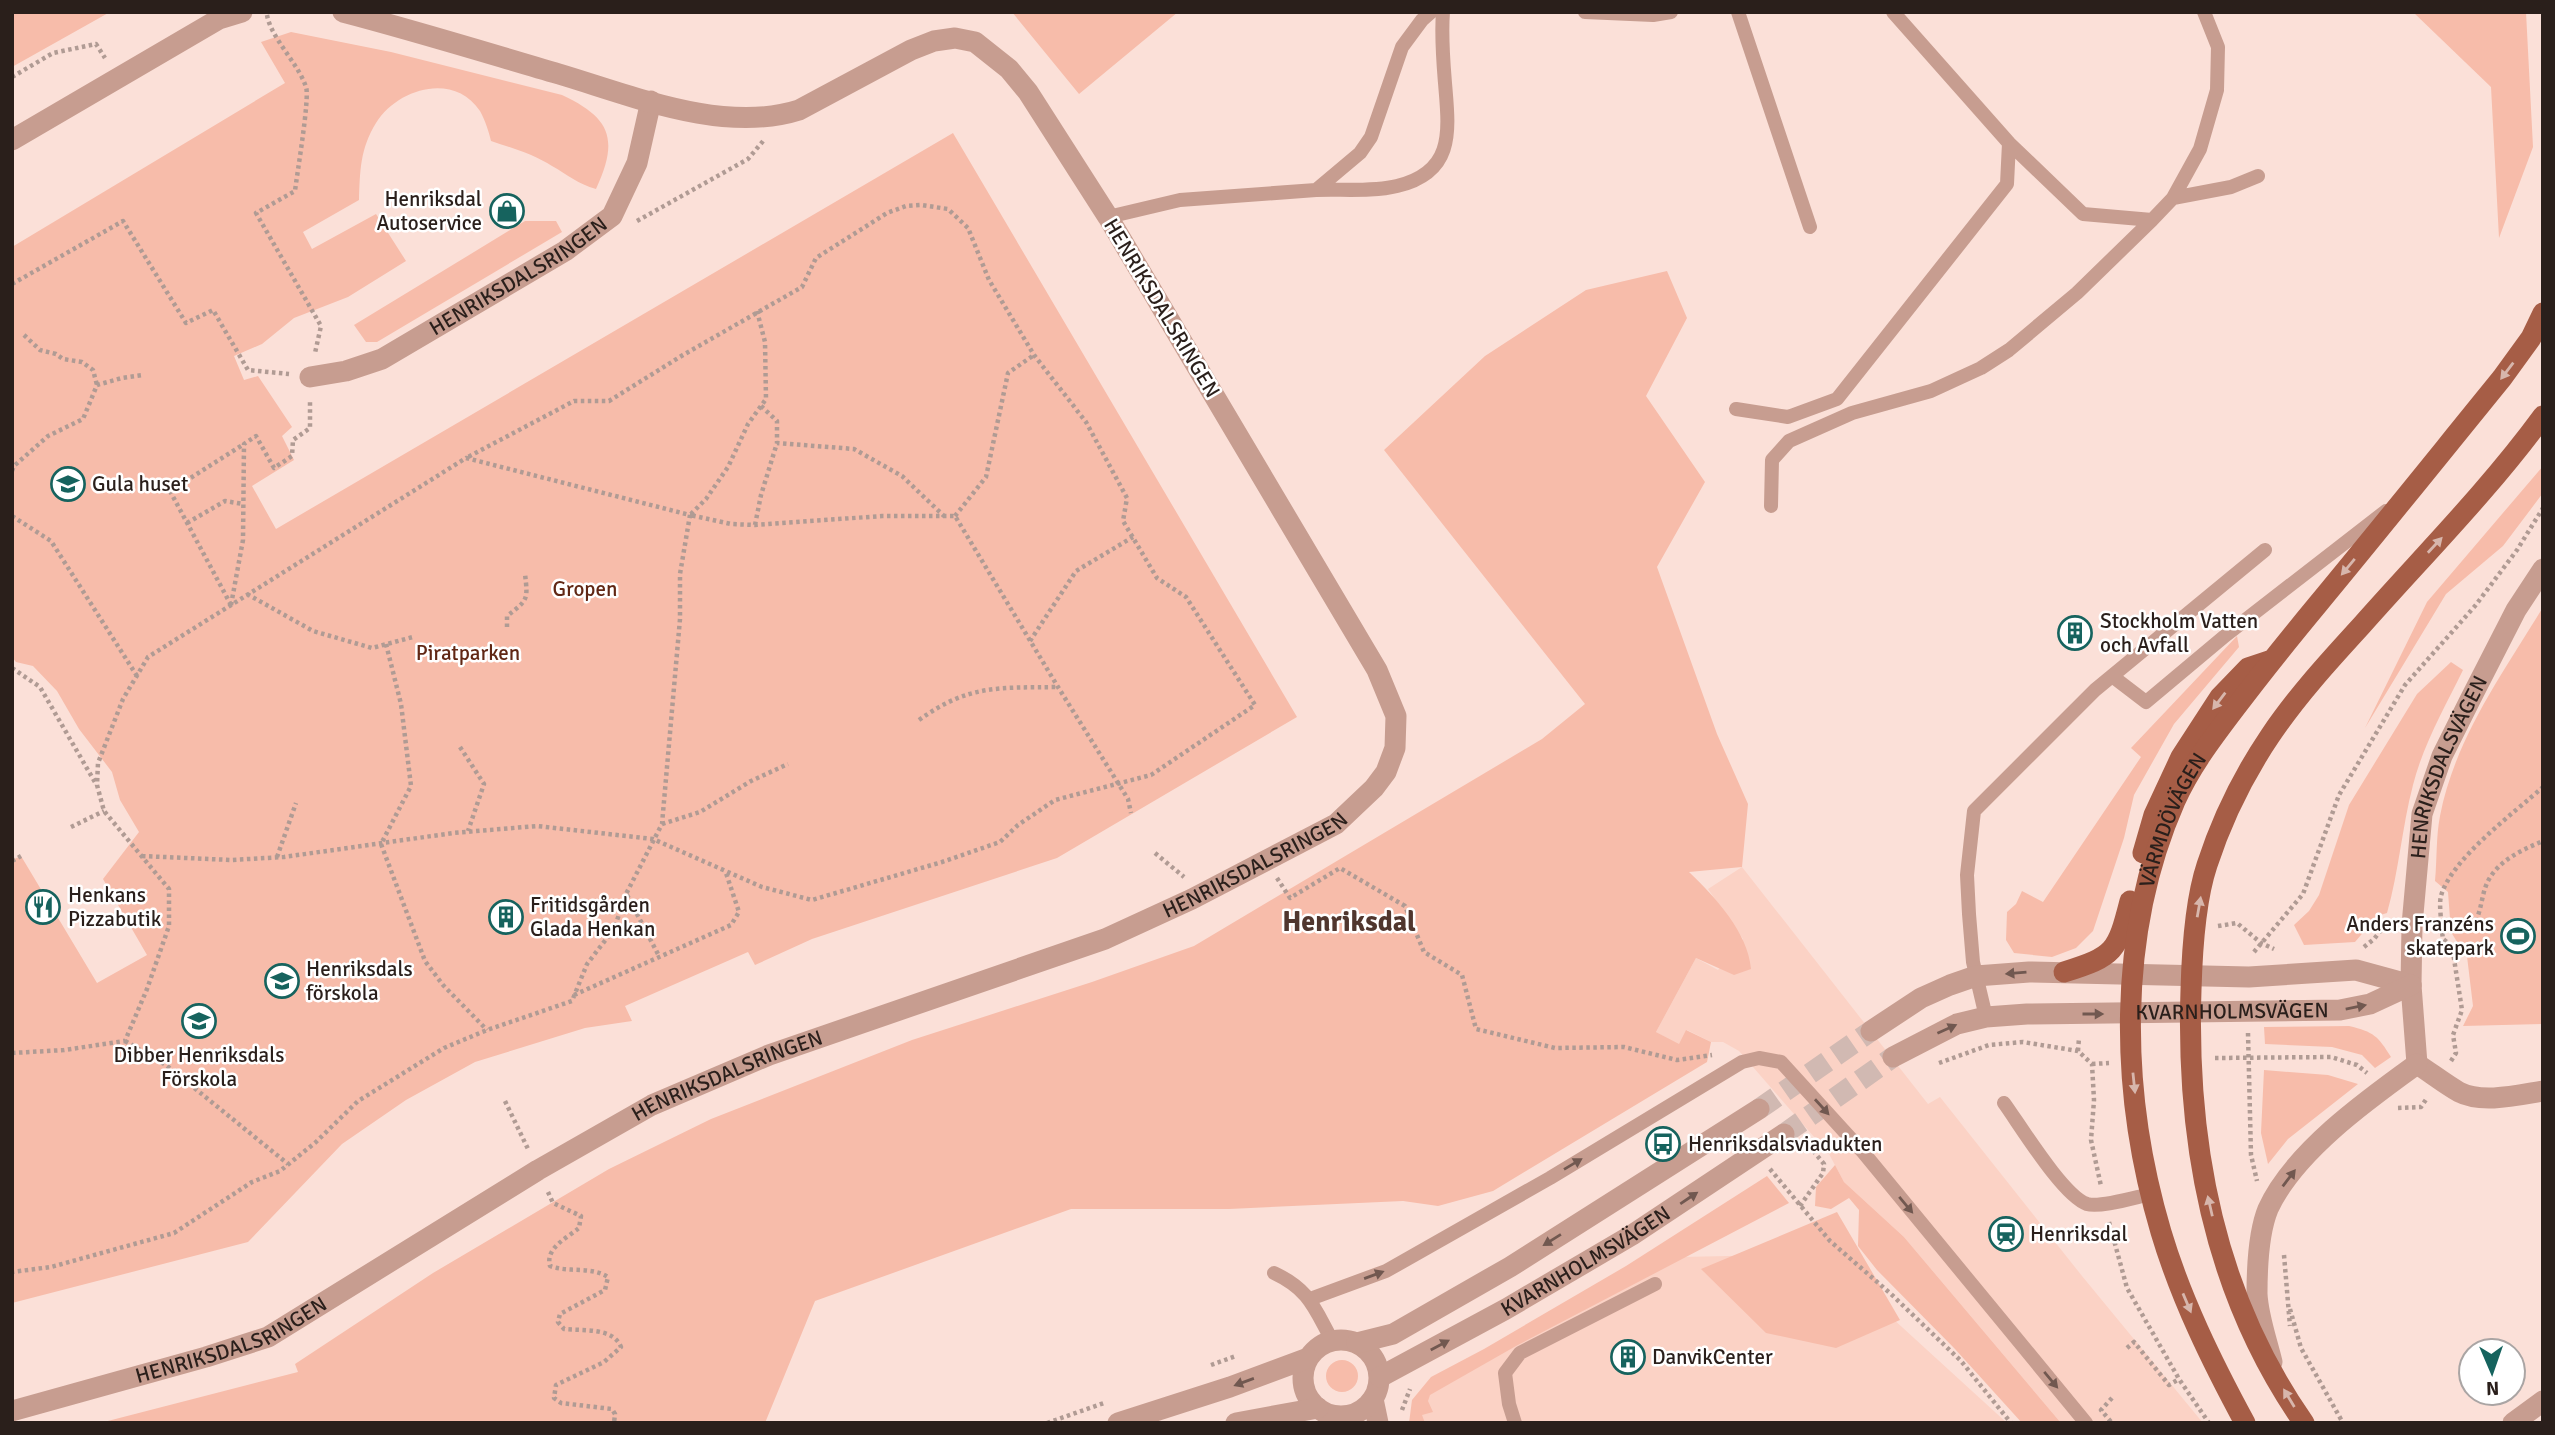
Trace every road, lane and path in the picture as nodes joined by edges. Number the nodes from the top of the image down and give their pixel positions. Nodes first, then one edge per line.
1 (242, 12) edge
2 (343, 12) edge
3 (1431, 12) edge
4 (1443, 12) edge
5 (1585, 12) edge
6 (1671, 12) edge
7 (1738, 12) edge
8 (1893, 12) edge
9 (2204, 12) edge
10 (268, 25) dead end
11 (12, 77) edge
12 (119, 78) junction
13 (652, 101) junction
14 (785, 114) junction
15 (12, 140) edge
16 (2009, 143) junction
17 (2258, 176) dead end
18 (1316, 190) junction
19 (2174, 198) junction
20 (1108, 217) junction
21 (2152, 220) junction
22 (636, 221) dead end
23 (1810, 226) dead end
24 (12, 284) edge
25 (757, 311) junction
26 (2543, 313) edge
27 (24, 335) dead end
28 (1034, 355) junction
29 (143, 375) dead end
30 (310, 377) junction
31 (97, 385) junction
32 (761, 406) junction
33 (1736, 409) dead end
34 (2543, 416) edge
35 (776, 443) junction
36 (244, 444) junction
37 (466, 458) junction
38 (13, 466) edge
39 (2409, 493) junction
40 (243, 504) junction
41 (1771, 506) dead end
42 (2542, 509) edge
43 (690, 515) junction
44 (12, 516) edge
45 (944, 516) junction
46 (955, 516) junction
47 (187, 523) junction
48 (755, 525) junction
49 (1133, 537) junction
50 (2265, 550) dead end
51 (2543, 569) edge
52 (525, 574) dead end
53 (247, 594) junction
54 (231, 606) junction
55 (507, 627) dead end
56 (413, 636) dead end
57 (1030, 641) junction
58 (386, 644) junction
59 (2271, 660) junction
60 (12, 668) edge
61 (136, 676) junction
62 (2112, 676) junction
63 (1058, 687) junction
64 (919, 720) dead end
65 (460, 747) dead end
66 (788, 764) dead end
67 (1118, 784) junction
68 (97, 785) junction
69 (296, 803) dead end
70 (104, 811) junction
71 (1132, 813) dead end
72 (662, 824) junction
73 (71, 827) dead end
74 (468, 831) junction
75 (653, 839) junction
76 (2543, 841) edge
77 (381, 844) junction
78 (21, 856) dead end
79 (142, 856) junction
80 (277, 857) junction
81 (12, 861) edge
82 (726, 872) junction
83 (626, 894) junction
84 (1290, 898) dead end
85 (2237, 923) dead end
86 (2195, 929) junction
87 (659, 956) junction
88 (2064, 972) junction
89 (2133, 974) junction
90 (2191, 975) junction
91 (1976, 976) junction
92 (2249, 977) junction
93 (2411, 985) junction
94 (574, 995) junction
95 (2190, 1013) junction
96 (2248, 1013) junction
97 (2131, 1014) junction
98 (1986, 1017) junction
99 (487, 1030) junction
100 (1871, 1031) tunnel mouth
101 (125, 1041) junction
102 (12, 1053) edge
103 (1706, 1055) dead end
104 (1893, 1057) tunnel mouth
105 (2248, 1057) junction
106 (2417, 1064) junction
107 (1933, 1066) dead end
108 (2440, 1078) junction
109 (2380, 1091) junction
110 (2543, 1091) edge
111 (2004, 1103) dead end
112 (1759, 1109) tunnel mouth
113 (1784, 1134) tunnel mouth
114 (288, 1164) junction
115 (1767, 1166) dead end
116 (1823, 1173) dead end
117 (548, 1191) dead end
118 (2151, 1194) junction
119 (2104, 1203) junction
120 (1800, 1206) junction
121 (2268, 1210) junction
122 (2283, 1247) dead end
123 (12, 1272) edge
124 (1274, 1273) dead end
125 (1655, 1284) dead end
126 (1310, 1299) junction
127 (1332, 1340) junction
128 (1357, 1343) junction
129 (2127, 1348) dead end
130 (1308, 1358) junction
131 (2274, 1373) junction
132 (1380, 1377) junction
133 (2179, 1379) junction
134 (1408, 1391) dead end
135 (2112, 1398) dead end
136 (1373, 1399) junction
137 (2543, 1401) edge
138 (12, 1411) edge
139 (1330, 1416) edge
140 (614, 1423) edge
141 (1118, 1423) edge
142 (1236, 1423) edge
143 (1378, 1423) edge
144 (1402, 1423) edge
145 (1514, 1423) edge
146 (2011, 1423) edge
147 (2086, 1423) edge
148 (2112, 1423) edge
149 (2209, 1423) edge
150 (2245, 1423) edge
151 (2304, 1423) edge
152 (2343, 1423) edge
153 (2513, 1423) edge

1 - 12 street
2 - 13 street, HENRIKSDALSRINGEN
3 - 18 lane
4 - 18 lane
5 - 6 lane
7 - 23 lane
8 - 16 lane
9 - 19 lane
10 - 30 path
11 - 12 path
12 - 15 street
13 - 14 street, HENRIKSDALSRINGEN
13 - 30 street, HENRIKSDALSRINGEN
14 - 20 street, HENRIKSDALSRINGEN
14 - 22 path
16 - 21 lane
16 - 33 lane
17 - 19 lane
18 - 20 lane
19 - 21 lane
20 - 138 street, HENRIKSDALSRINGEN
21 - 41 lane
24 - 30 path
25 - 28 path
25 - 32 path
25 - 37 path
26 -> 39 main road, VÄRMDÖVÄGEN
27 - 31 path
28 - 46 path
28 - 49 path
29 - 31 path
30 - 36 path
31 - 38 path
32 - 35 path
32 - 43 path
86 -> 34 main road
35 - 45 path
35 - 48 path
36 - 40 path
36 - 47 path
37 - 43 path
37 - 53 path
39 -> 59 main road, VÄRMDÖVÄGEN
39 - 62 lane
40 - 47 path
40 - 54 path
42 - 92 path
43 - 48 path
43 - 72 path
44 - 61 path
45 - 46 path
45 - 48 path
46 - 57 path
47 - 54 path
49 - 57 path
49 - 67 path
50 - 62 lane
51 - 93 street, HENRIKSDALSVÄGEN
52 - 55 path
53 - 54 path
53 - 58 path
54 - 61 path
56 - 58 path
57 - 63 path
58 - 77 path
59 -> 88 main road
59 - 89 main road, VÄRMDÖVÄGEN
60 - 68 path
61 - 68 path
62 - 91 lane
63 - 64 path
63 - 67 path
65 - 74 path
66 - 72 path
67 - 71 path
67 - 82 path
68 - 70 path
69 - 80 path
70 - 73 path
70 - 79 path
72 - 75 path
74 - 75 path
74 - 77 path
75 - 82 path
75 - 83 path
76 - 108 path
77 - 80 path
77 - 99 path
78 - 81 path
79 - 80 path
79 - 101 path
82 - 87 path
83 - 87 path
83 - 94 path
84 - 103 path
85 - 86 path
86 - 90 main road
87 - 94 path
88 - 89 street, KVARNHOLMSVÄGEN
88 -> 91 street, KVARNHOLMSVÄGEN
89 - 90 street, KVARNHOLMSVÄGEN
89 - 97 main road, VÄRMDÖVÄGEN
90 - 92 street, KVARNHOLMSVÄGEN
90 - 95 main road
91 - 98 lane
91 - 100 street, KVARNHOLMSVÄGEN
92 - 93 street, KVARNHOLMSVÄGEN
96 -> 93 street, KVARNHOLMSVÄGEN
93 - 106 street, HENRIKSDALSVÄGEN
94 - 99 path
95 - 96 street, KVARNHOLMSVÄGEN
95 - 97 street, KVARNHOLMSVÄGEN
131 -> 95 main road
96 - 105 path
98 -> 97 street, KVARNHOLMSVÄGEN
97 -> 118 main road, VÄRMDÖVÄGEN
104 -> 98 street, KVARNHOLMSVÄGEN
99 - 114 path
101 - 102 path
101 - 114 path
105 - 109 path
105 - 121 path
106 - 108 street
106 - 109 street
107 - 119 path
108 - 109 path
108 - 110 street
121 -> 109 street
111 - 119 lane
112 -> 128 street, KVARNHOLMSVÄGEN
132 -> 113 street, KVARNHOLMSVÄGEN
114 - 123 path
115 - 120 path
116 - 120 path
117 - 140 path
118 - 119 lane
118 -> 150 main road, VÄRMDÖVÄGEN
119 - 133 path
120 - 146 path
121 - 131 street
122 - 152 path
124 - 126 lane
125 - 145 lane
126 - 127 lane
126 -> 147 lane
127 - 128 street
127 - 130 street
128 - 132 street
129 - 133 path
130 - 139 street
130 -> 141 street
151 -> 131 main road
132 - 136 street
133 - 149 path
134 - 144 path
135 - 148 path
136 - 139 street
136 - 143 street
137 - 153 street
139 - 142 street

